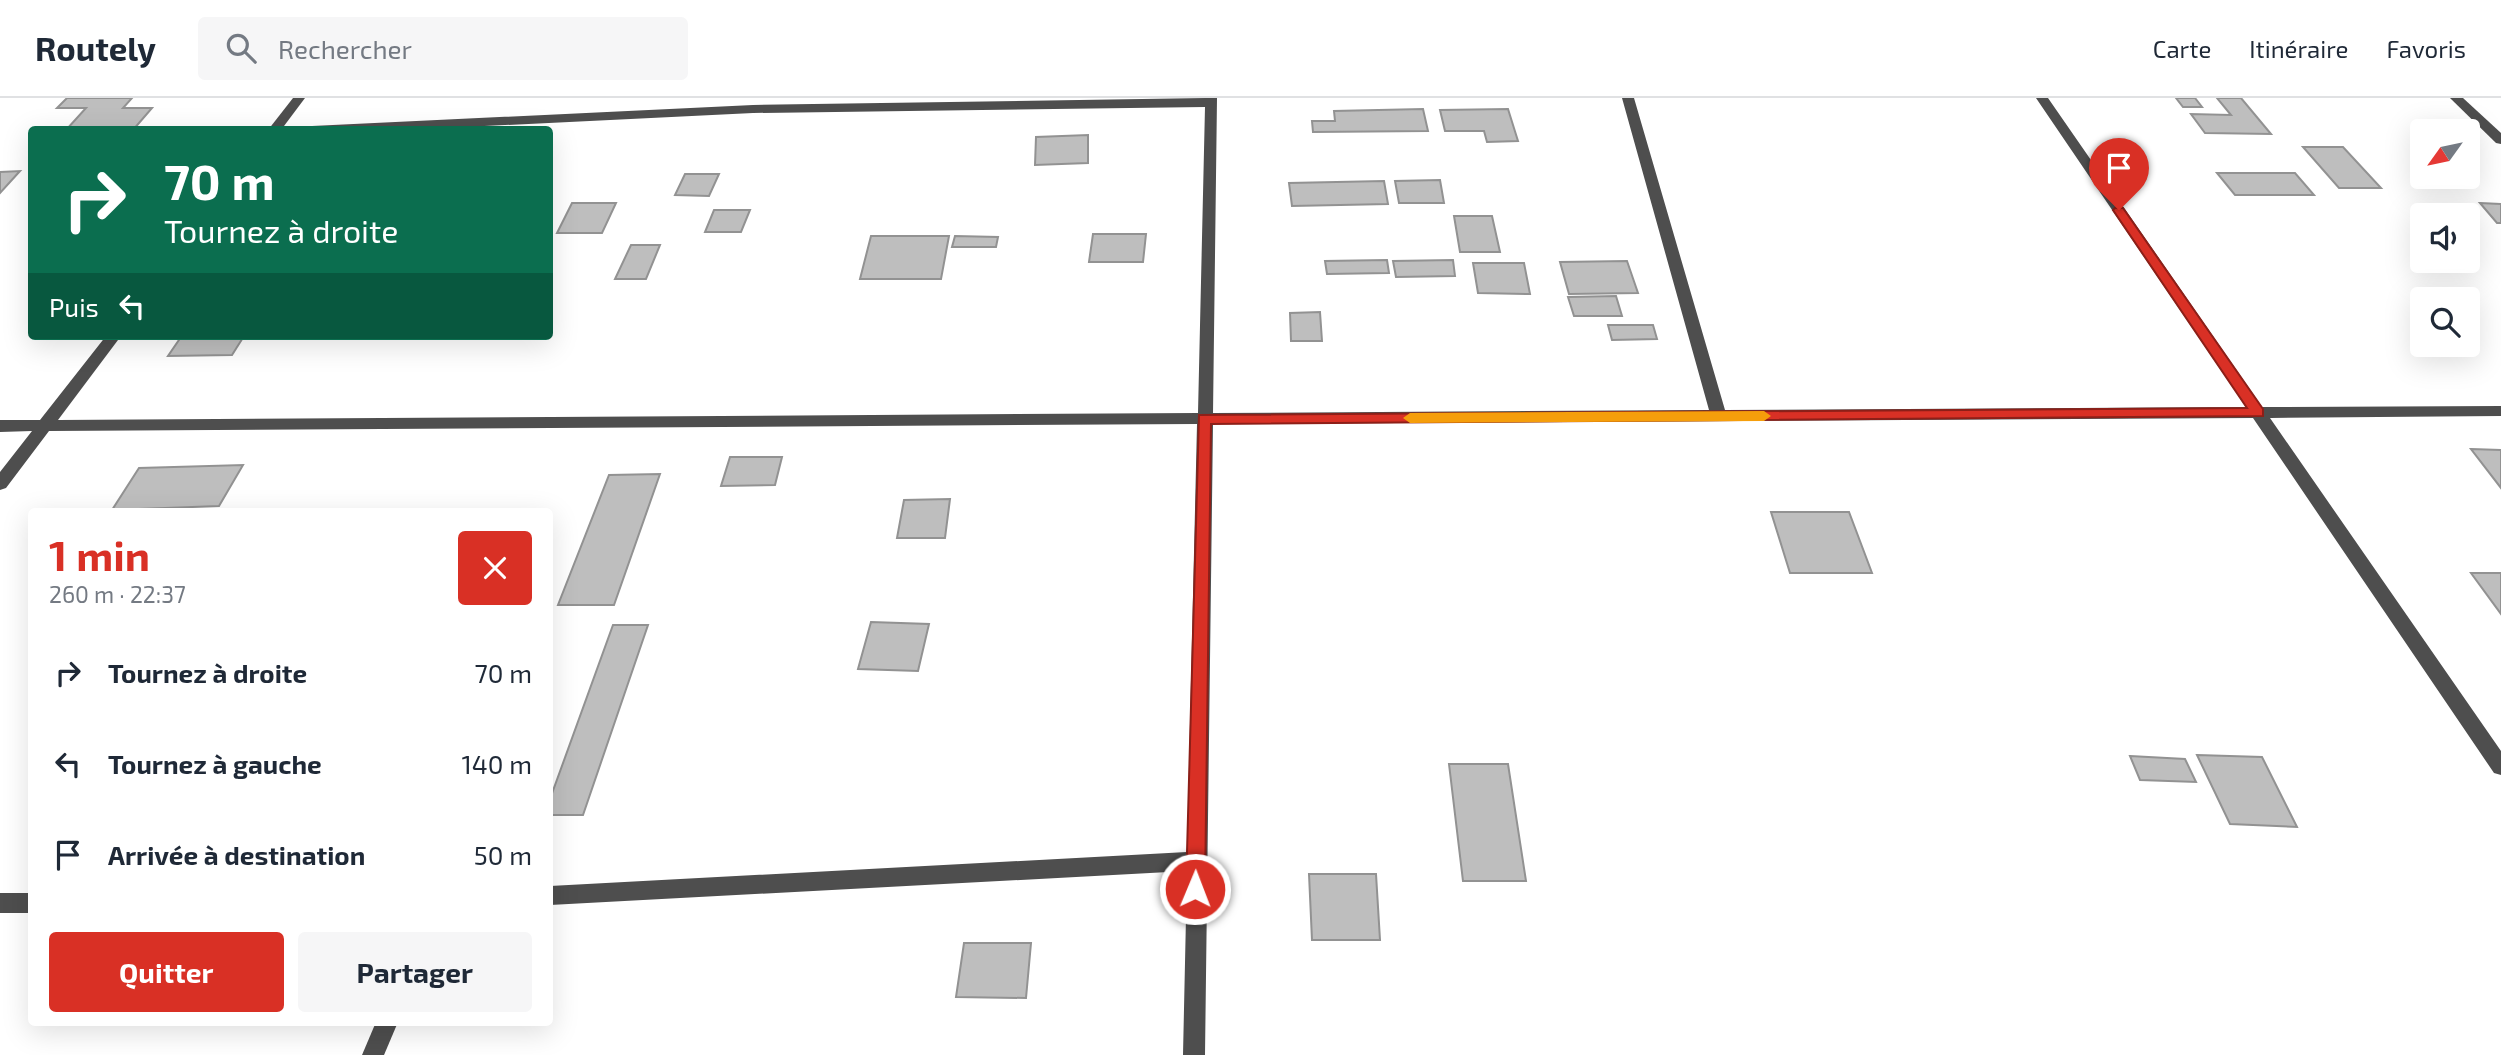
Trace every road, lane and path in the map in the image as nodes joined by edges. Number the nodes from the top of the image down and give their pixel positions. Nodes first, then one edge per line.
1 (299, 98) edge
2 (1628, 98) edge
3 (2042, 98) edge
4 (2456, 98) edge
5 (1211, 100) edge
6 (756, 104) edge
7 (277, 126) edge
8 (380, 126) edge
9 (2501, 140) edge
10 (111, 340) edge
11 (2501, 411) edge
12 (2258, 413) junction
13 (1719, 416) junction
14 (1204, 419) junction
15 (0, 426) edge
16 (45, 426) junction
17 (0, 484) edge
18 (2501, 767) edge
19 (1196, 861) junction
20 (553, 895) edge
21 (0, 903) edge
22 (28, 903) edge
23 (385, 1026) edge
24 (373, 1055) edge
25 (1194, 1055) edge

1 - 7 street
2 - 13 street
3 - 12 street
4 - 9 street
5 - 6 street
5 - 14 street
6 - 8 street
10 - 16 street
11 - 12 street
12 - 13 street
12 - 18 street
13 - 14 street
14 - 16 street
14 - 19 street
15 - 16 street
16 - 17 street
19 - 20 street
19 - 25 street
21 - 22 street
23 - 24 street

